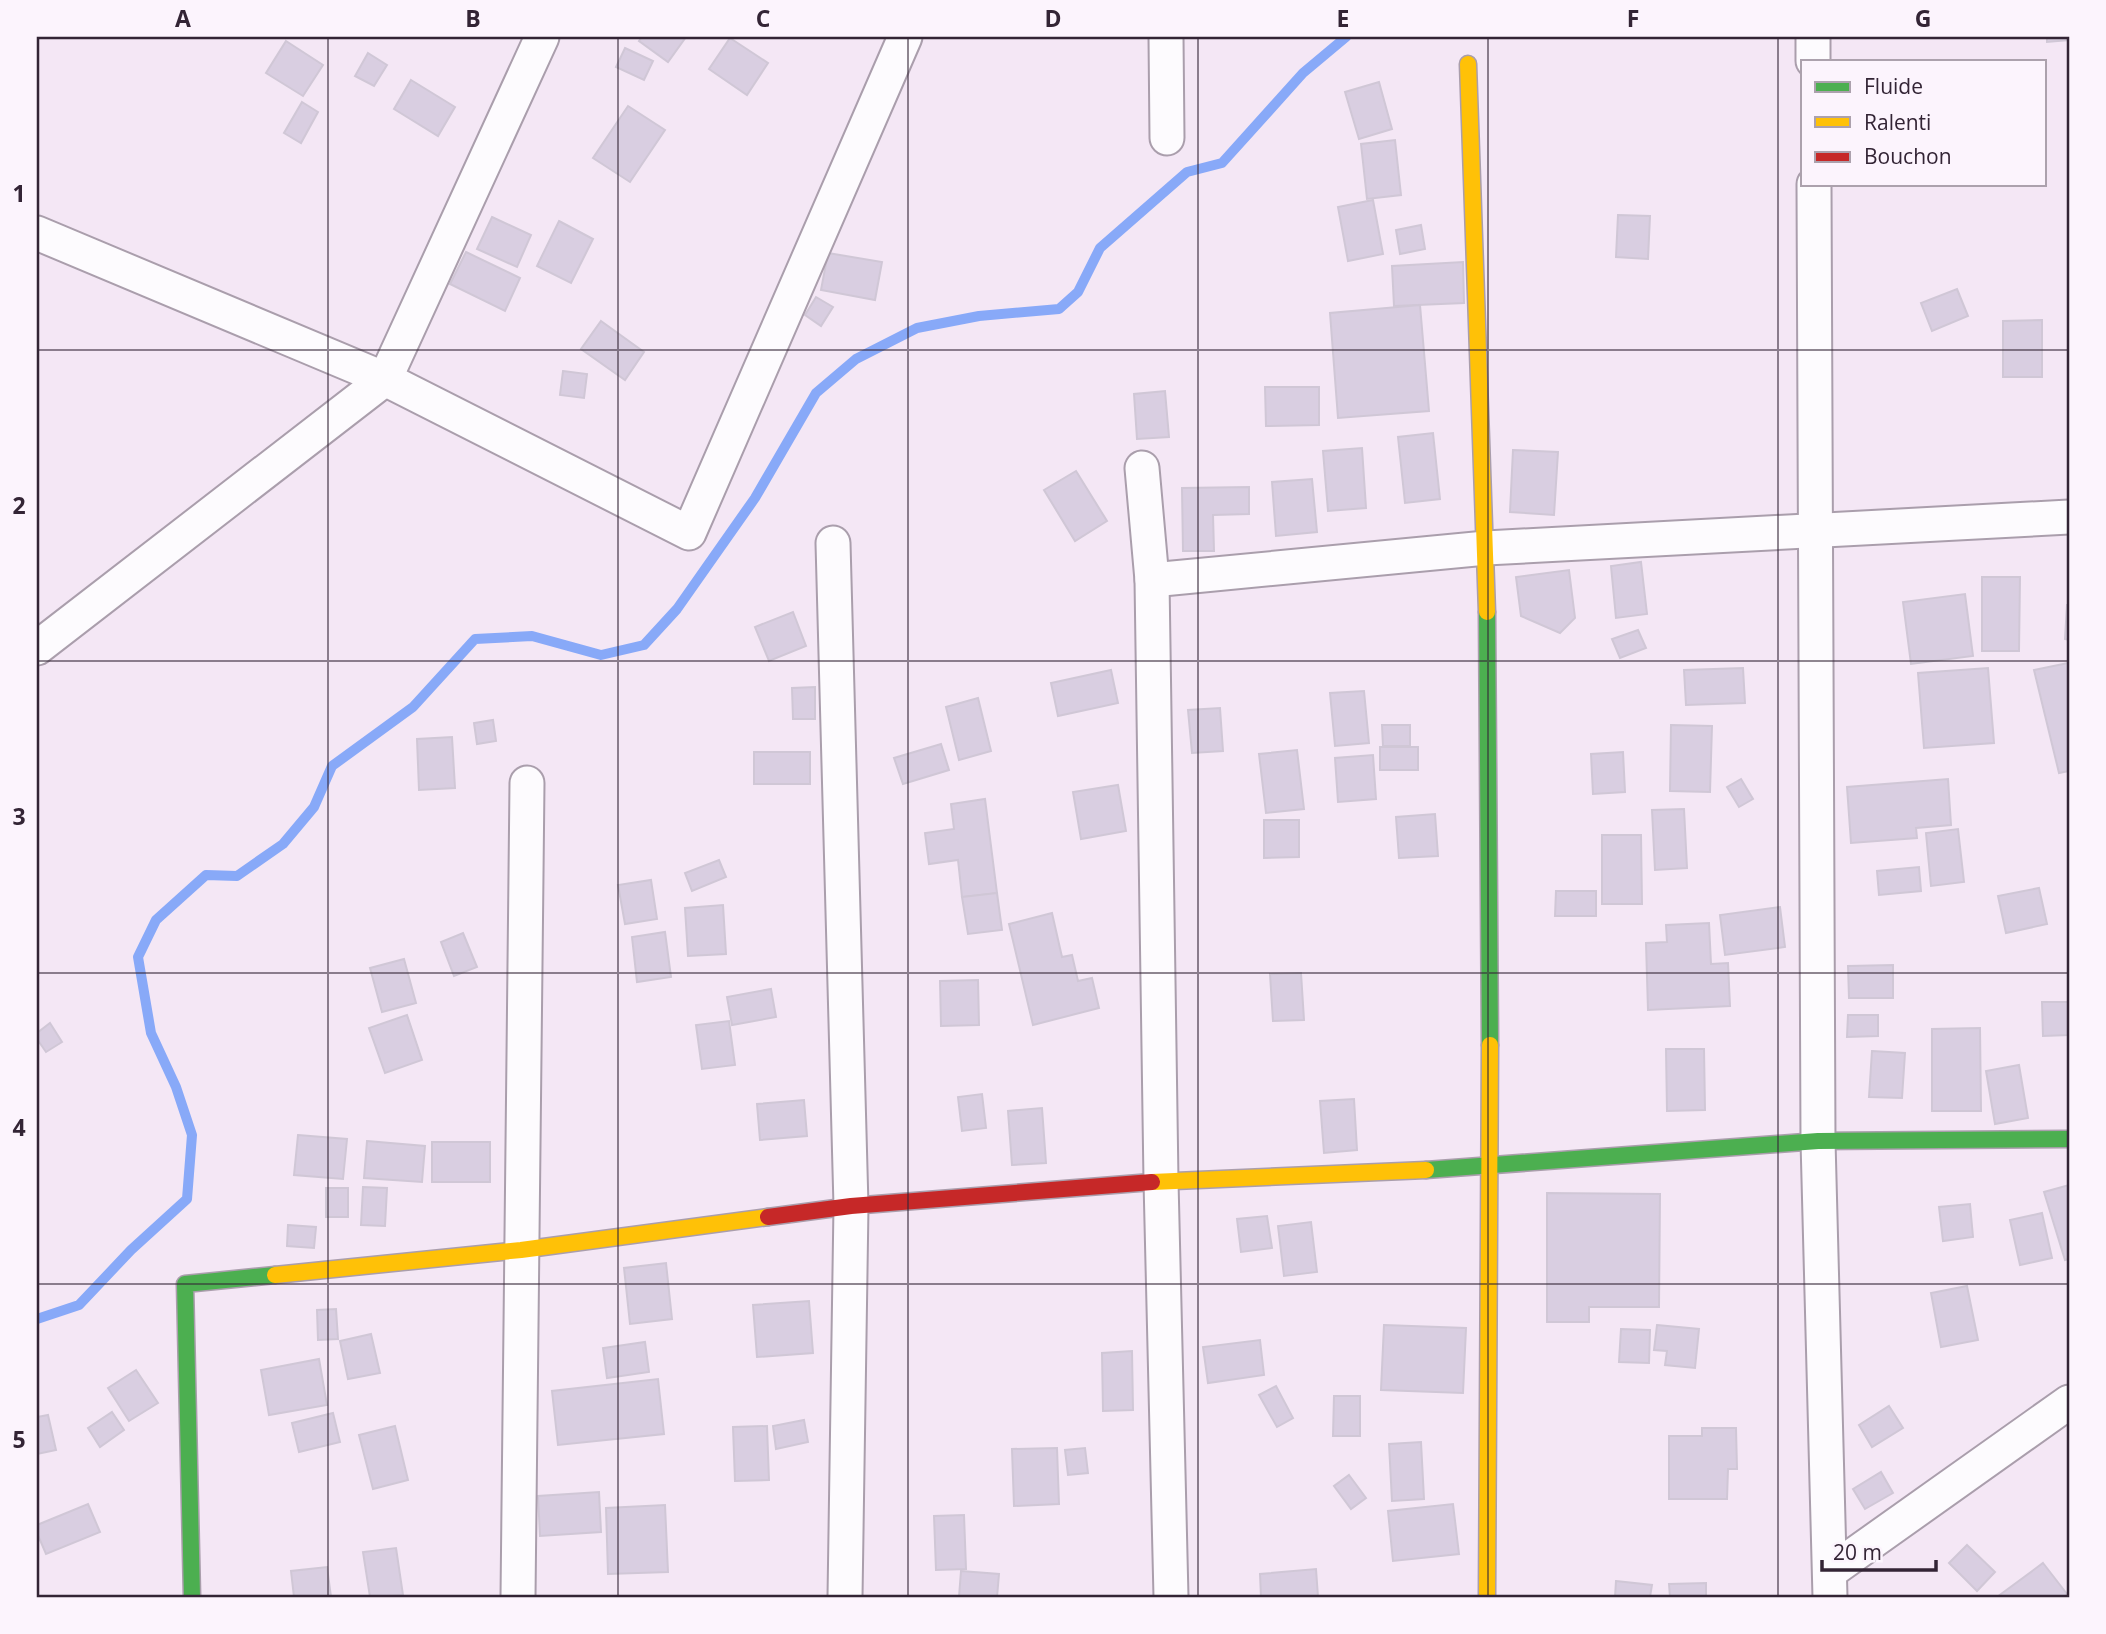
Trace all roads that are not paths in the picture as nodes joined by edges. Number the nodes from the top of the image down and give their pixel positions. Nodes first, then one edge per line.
1 (542, 37) edge
2 (905, 37) edge
3 (1166, 37) edge
4 (1813, 37) edge
5 (1813, 60) edge
6 (1468, 64) dead end
7 (1167, 138) dead end
8 (1814, 186) edge
9 (37, 233) edge
10 (385, 379) junction
11 (1142, 468) dead end
12 (2069, 517) edge
13 (1816, 528) junction
14 (833, 543) dead end
15 (1486, 548) junction
16 (1152, 580) junction
17 (37, 648) edge
18 (527, 783) dead end
19 (2069, 1139) edge
20 (1818, 1142) junction
21 (1491, 1167) junction
22 (1161, 1181) junction
23 (851, 1206) junction
24 (521, 1250) junction
25 (2069, 1402) edge
26 (1831, 1584) edge
27 (192, 1597) edge
28 (518, 1597) edge
29 (845, 1597) edge
30 (1171, 1597) edge
31 (1487, 1597) edge

1 - 10 street
2 - 10 street
3 - 7 street
4 - 5 street
6 - 15 street
8 - 13 street
9 - 10 street
10 - 17 street
11 - 16 street
12 - 13 street
13 - 15 street
13 - 20 street
14 - 23 street
15 - 16 street
15 - 21 street
16 - 22 street
18 - 24 street
19 - 20 street
20 - 21 street
20 - 26 street
21 - 22 street
21 - 31 street
22 - 23 street
22 - 30 street
23 - 24 street
23 - 29 street
24 - 27 street
24 - 28 street
25 - 26 street

